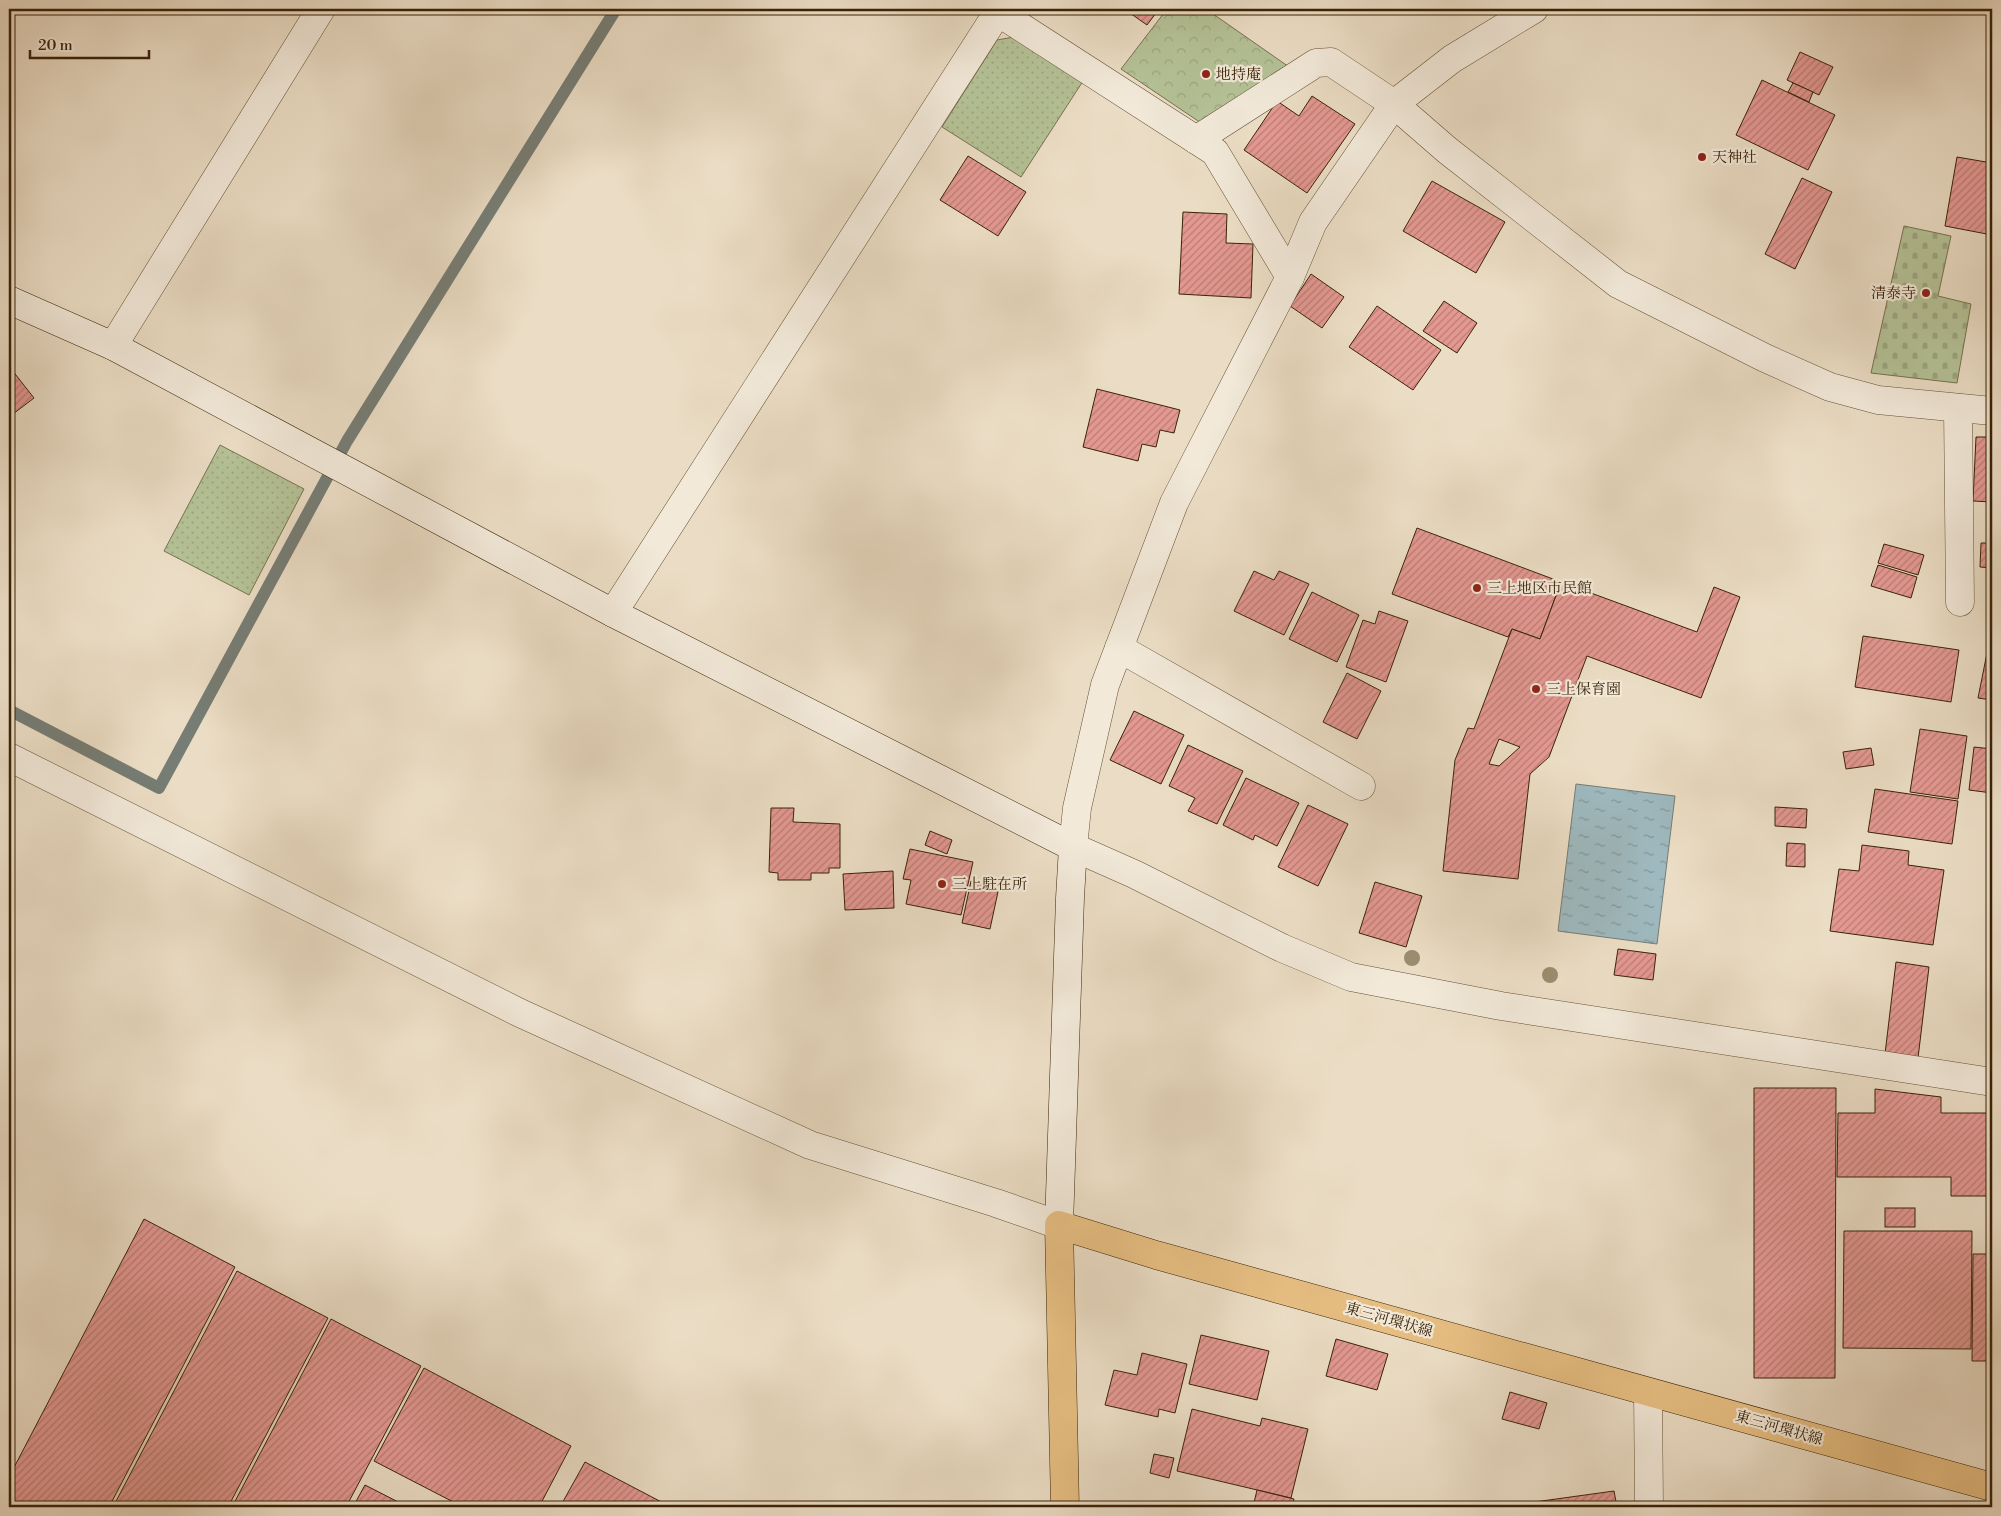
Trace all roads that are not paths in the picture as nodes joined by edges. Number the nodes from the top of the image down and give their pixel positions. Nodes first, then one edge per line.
1 (320, 9) edge
2 (1534, 9) edge
3 (995, 10) edge
4 (1394, 104) junction
5 (1196, 140) junction
6 (1290, 277) junction
7 (9, 300) edge
8 (113, 346) junction
9 (1958, 408) junction
10 (1992, 410) edge
11 (1960, 602) dead end
12 (613, 613) junction
13 (1118, 648) junction
14 (9, 757) edge
15 (1360, 786) dead end
16 (1073, 847) junction
17 (1992, 1082) edge
18 (1059, 1225) junction
19 (1648, 1392) junction
20 (1992, 1487) edge
21 (1065, 1507) edge
22 (1649, 1507) edge

1 - 8 street
2 - 4 street
3 - 5 street
3 - 12 street
4 - 5 street
4 - 6 street
4 - 9 street
5 - 6 street
6 - 13 street
7 - 8 street
8 - 12 street
9 - 10 street
9 - 11 street
12 - 16 street
13 - 15 street
13 - 16 street
14 - 18 street
16 - 17 street
16 - 18 street
18 - 19 main road, 東三河環状線
18 - 21 main road
19 - 20 main road, 東三河環状線
19 - 22 street

